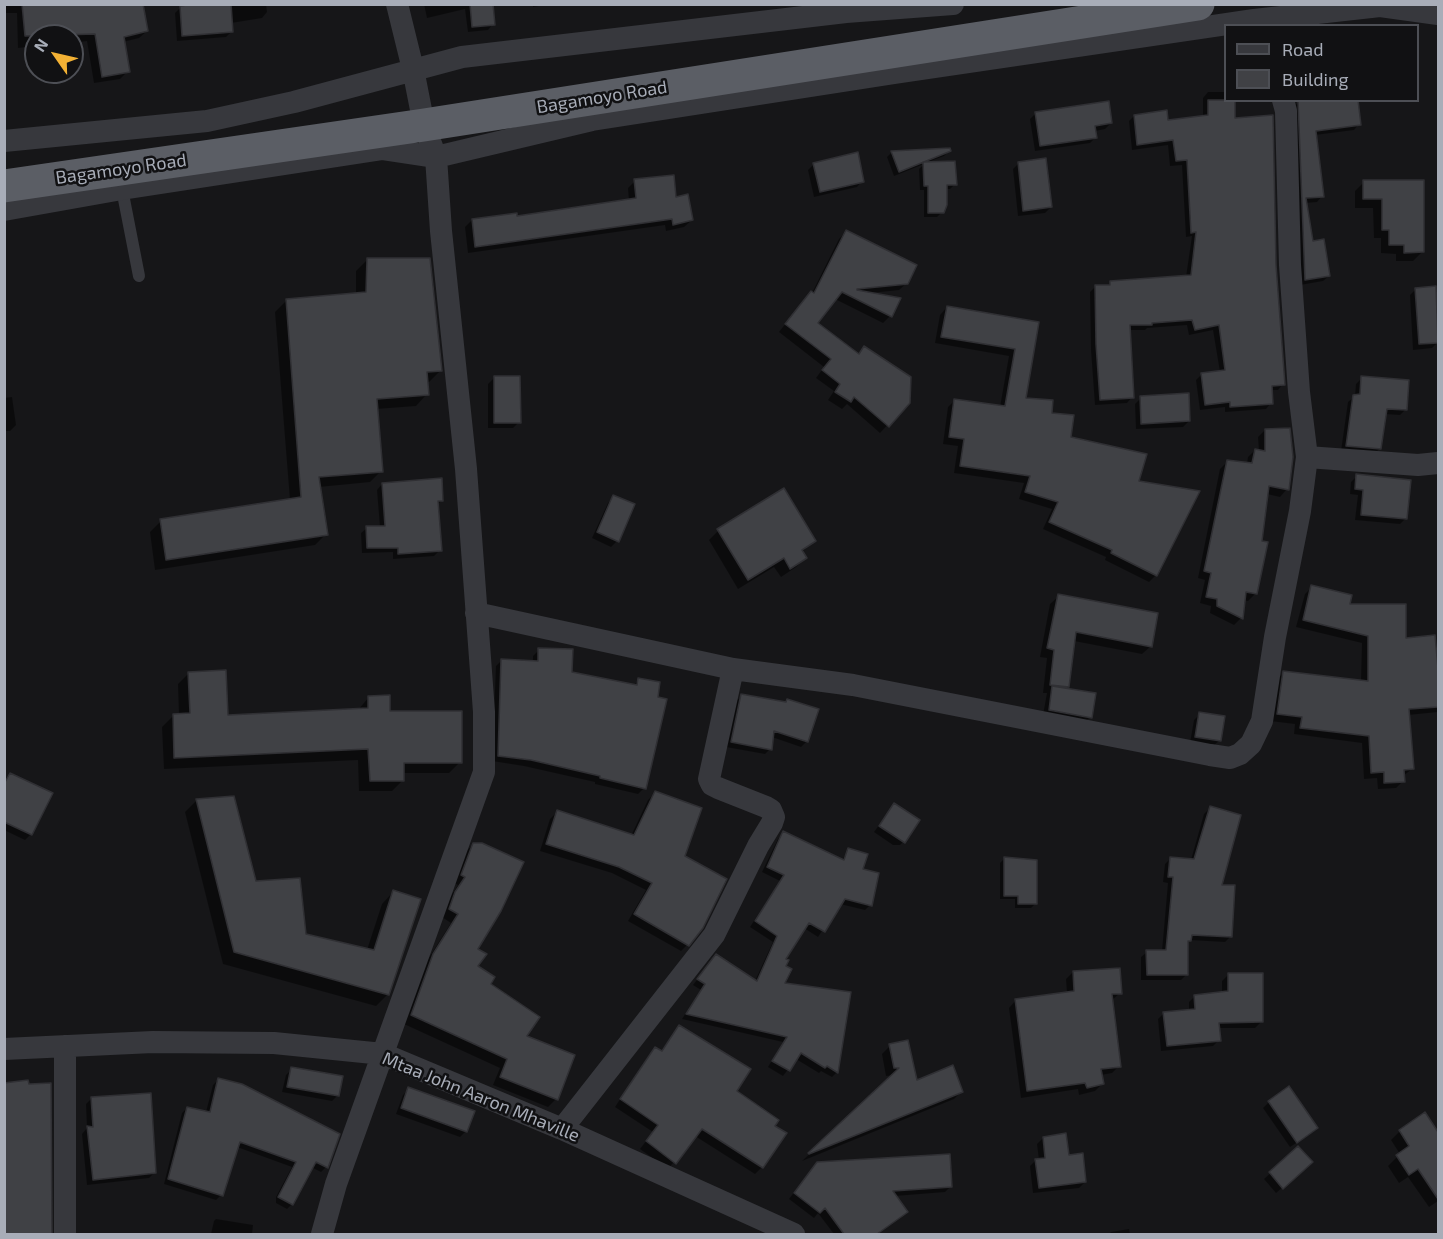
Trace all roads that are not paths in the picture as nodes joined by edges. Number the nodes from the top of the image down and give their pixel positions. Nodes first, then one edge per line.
1 (397, 4) edge
2 (953, 4) edge
3 (1198, 4) edge
4 (1438, 14) edge
5 (1254, 17) edge
6 (413, 69) junction
7 (1284, 102) edge
8 (424, 125) junction
9 (4, 141) edge
10 (436, 157) junction
11 (4, 186) edge
12 (122, 189) junction
13 (4, 210) edge
14 (139, 276) dead end
15 (1307, 457) junction
16 (1438, 463) edge
17 (476, 613) junction
18 (733, 669) junction
19 (65, 1046) junction
20 (4, 1049) edge
21 (383, 1054) junction
22 (562, 1130) junction
23 (65, 1234) edge
24 (322, 1234) edge
25 (794, 1234) edge

1 - 6 street
2 - 6 street
3 - 8 highway, Bagamoyo Road
4 - 5 street
5 - 10 street
6 - 8 street
6 - 9 street
7 - 15 street
8 - 10 street
8 - 11 highway, Bagamoyo Road
10 - 12 street
10 - 17 street
12 - 13 street
12 - 14 lane
15 - 16 street
15 - 18 street
17 - 18 street
17 - 21 street
18 - 22 street
19 - 20 street, Mtaa John Aaron Mhaville
19 - 21 street, Mtaa John Aaron Mhaville
19 - 23 street
21 - 22 street, Mtaa John Aaron Mhaville
21 - 24 street
22 - 25 street, Mtaa John Aaron Mhaville

